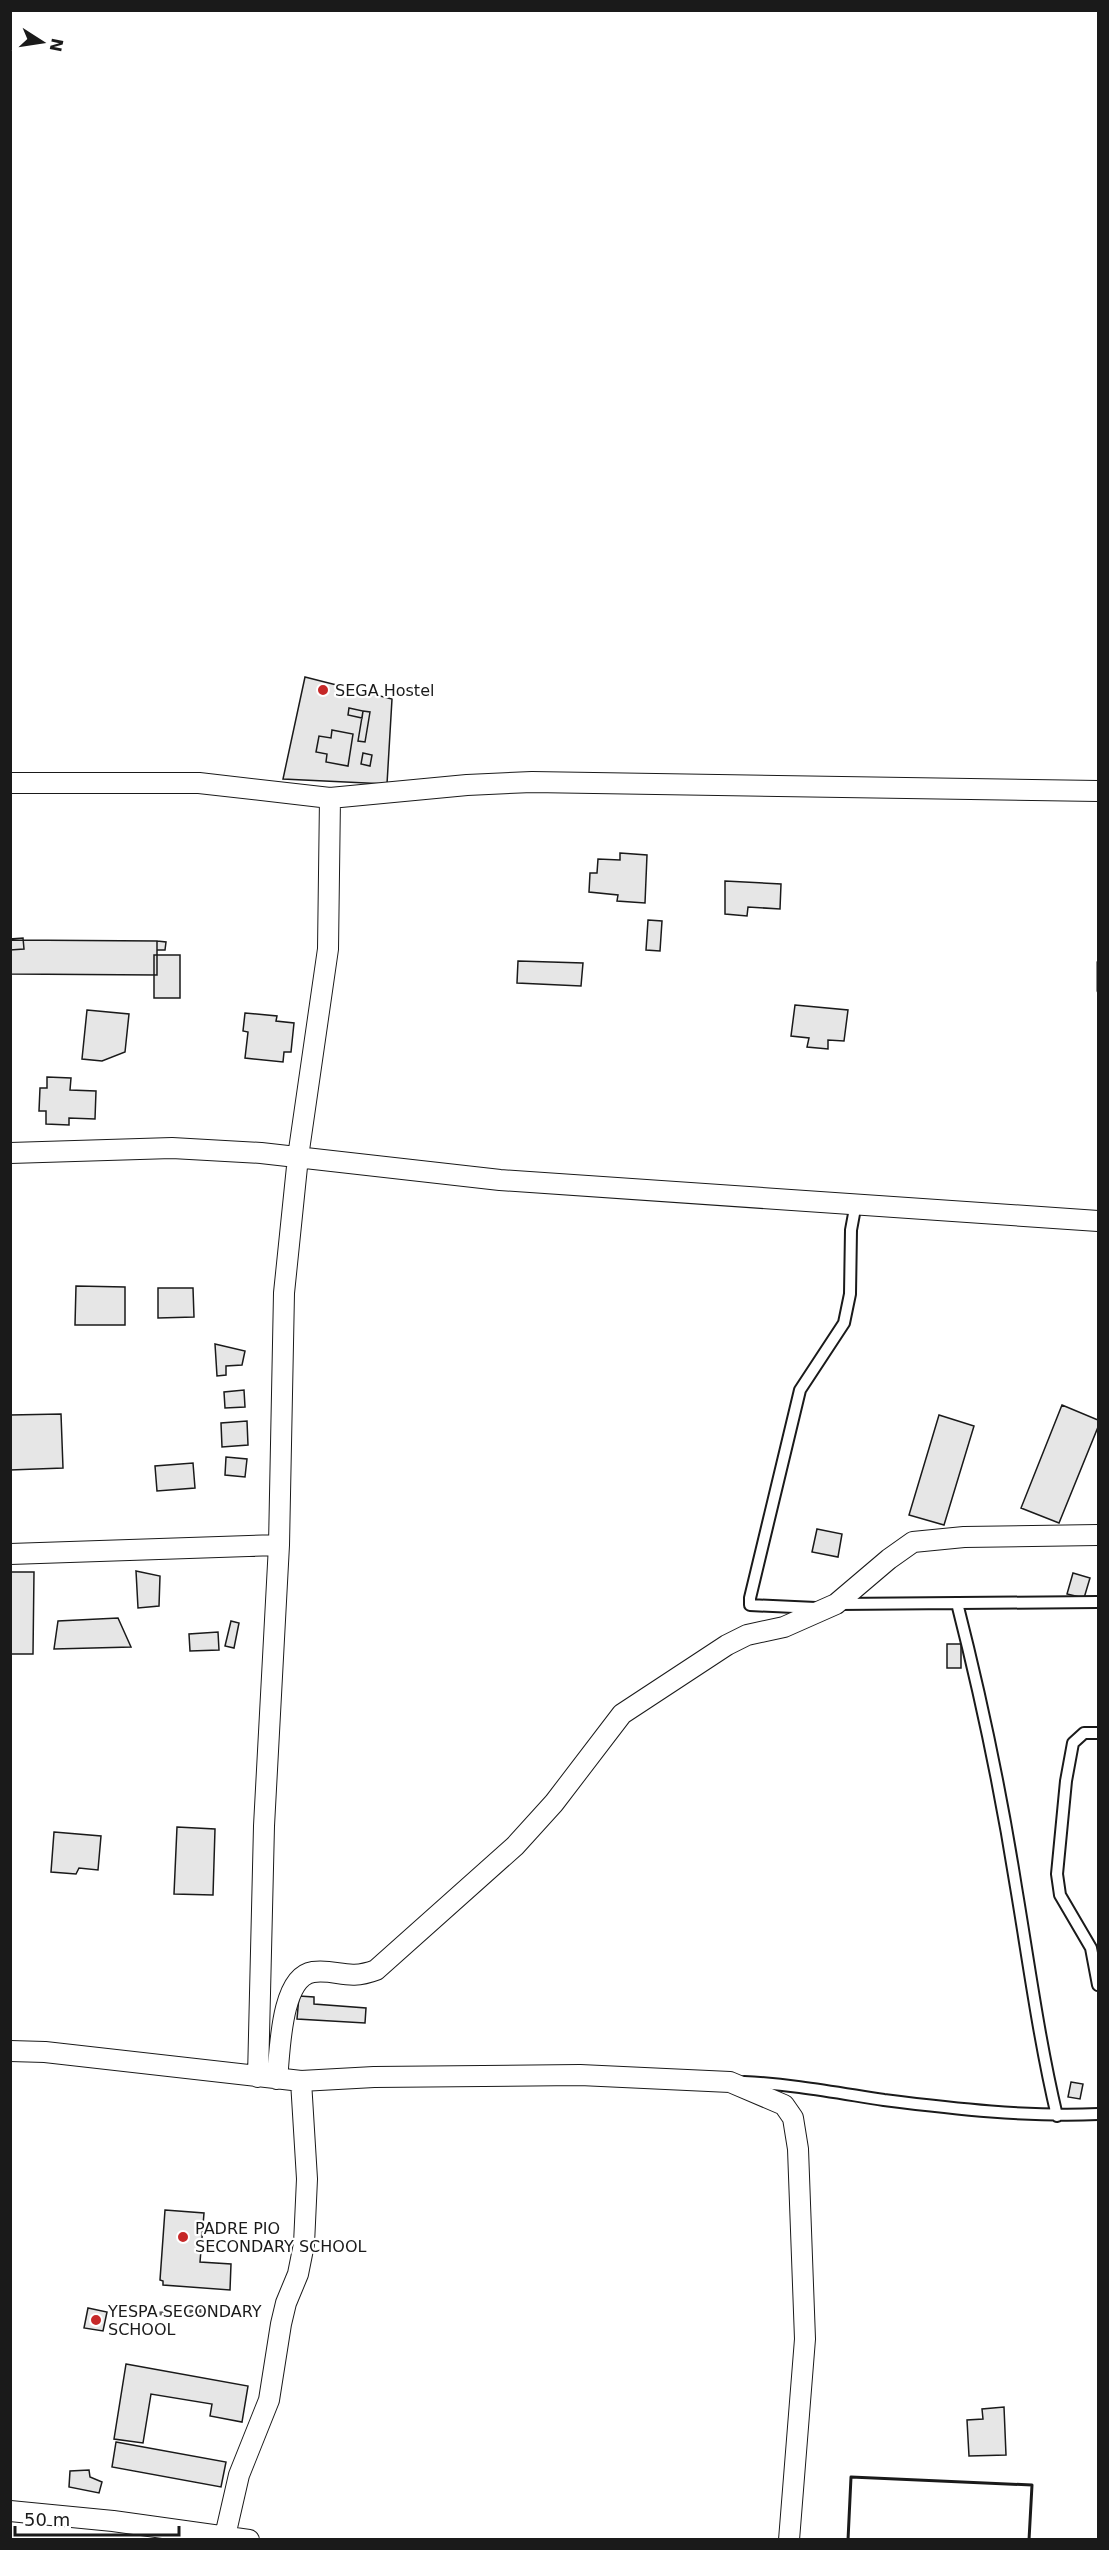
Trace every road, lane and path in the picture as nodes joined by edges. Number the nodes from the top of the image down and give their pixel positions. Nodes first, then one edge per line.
1 (10, 783) edge
2 (1098, 791) edge
3 (330, 798) junction
4 (10, 1154) edge
5 (298, 1157) junction
6 (856, 1203) junction
7 (1098, 1221) edge
8 (1098, 1535) edge
9 (279, 1545) junction
10 (10, 1554) edge
11 (1098, 1602) edge
12 (957, 1603) junction
13 (831, 1606) junction
14 (1098, 1733) edge
15 (1098, 1985) edge
16 (10, 2051) edge
17 (267, 2078) junction
18 (301, 2081) junction
19 (730, 2082) junction
20 (1098, 2114) edge
21 (1057, 2116) junction
22 (286, 2303) junction
23 (152, 2314) dead end
24 (10, 2511) edge
25 (225, 2536) junction
26 (249, 2540) edge
27 (789, 2540) edge

1 - 3 street
2 - 3 street
3 - 5 street
4 - 5 street
5 - 6 street
5 - 9 street
6 - 7 street
6 - 13 lane
8 - 13 street
9 - 10 street
9 - 17 street
11 - 12 lane
12 - 13 lane
12 - 21 lane
13 - 17 street
14 - 15 lane
16 - 17 street
17 - 18 street
18 - 19 street
18 - 22 street
19 - 21 lane
19 - 27 street
20 - 21 lane
22 - 23 path
22 - 25 street
24 - 25 street
25 - 26 street

